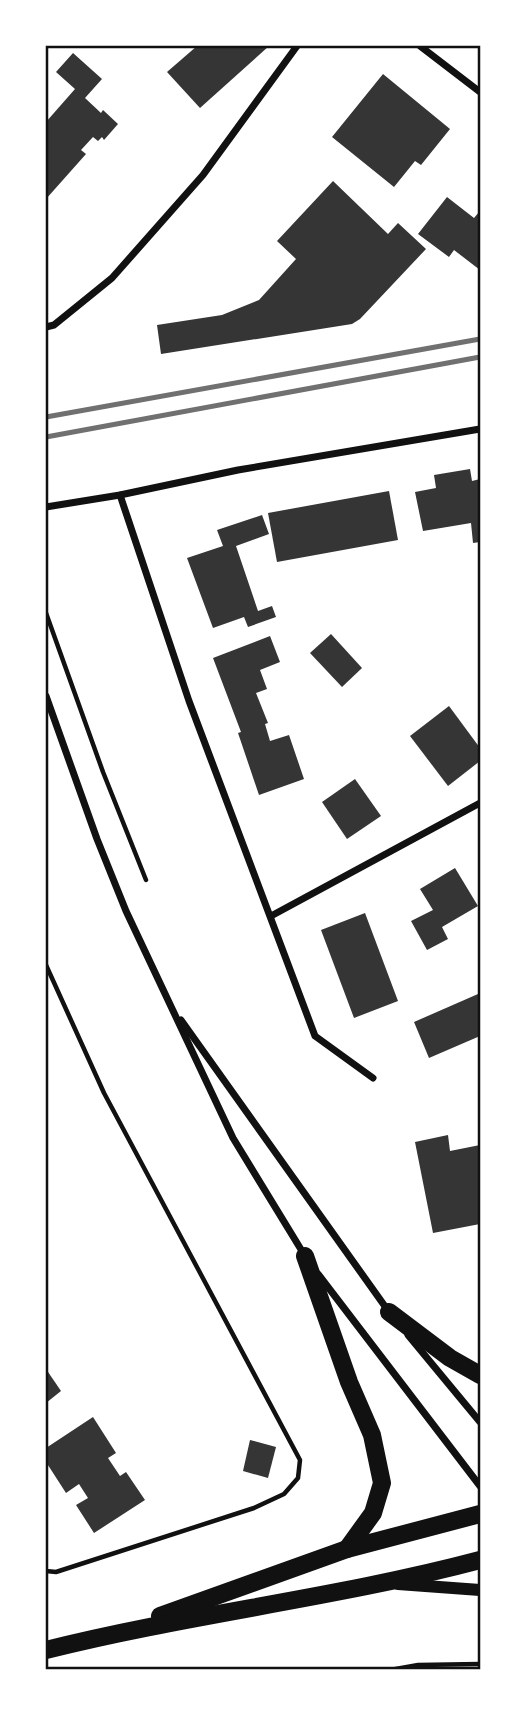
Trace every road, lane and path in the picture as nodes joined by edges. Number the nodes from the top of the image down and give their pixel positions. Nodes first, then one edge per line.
1 (297, 46) edge
2 (420, 46) edge
3 (481, 92) edge
4 (46, 327) edge
5 (481, 429) edge
6 (120, 495) junction
7 (46, 507) edge
8 (46, 613) edge
9 (46, 696) edge
10 (481, 803) edge
11 (146, 880) dead end
12 (271, 916) junction
13 (46, 965) edge
14 (170, 1005) junction
15 (373, 1078) dead end
16 (305, 1256) junction
17 (389, 1312) junction
18 (481, 1375) edge
19 (481, 1422) edge
20 (481, 1486) edge
21 (481, 1514) edge
22 (347, 1549) junction
23 (481, 1560) edge
24 (46, 1571) edge
25 (377, 1583) junction
26 (481, 1590) edge
27 (113, 1633) junction
28 (46, 1650) edge
29 (481, 1664) edge
30 (390, 1670) edge

1 - 4 street
2 - 3 street
5 - 6 street
6 - 7 street
6 - 12 street
8 - 11 path
9 - 14 street
10 - 12 street
12 - 15 street
13 - 24 path
14 - 16 street
14 - 17 street
16 - 20 street
16 - 22 main road
17 - 18 main road
17 - 19 street
21 - 22 main road
22 - 27 main road
23 - 25 main road
25 - 26 street
25 - 27 main road
27 - 28 main road
29 - 30 path

